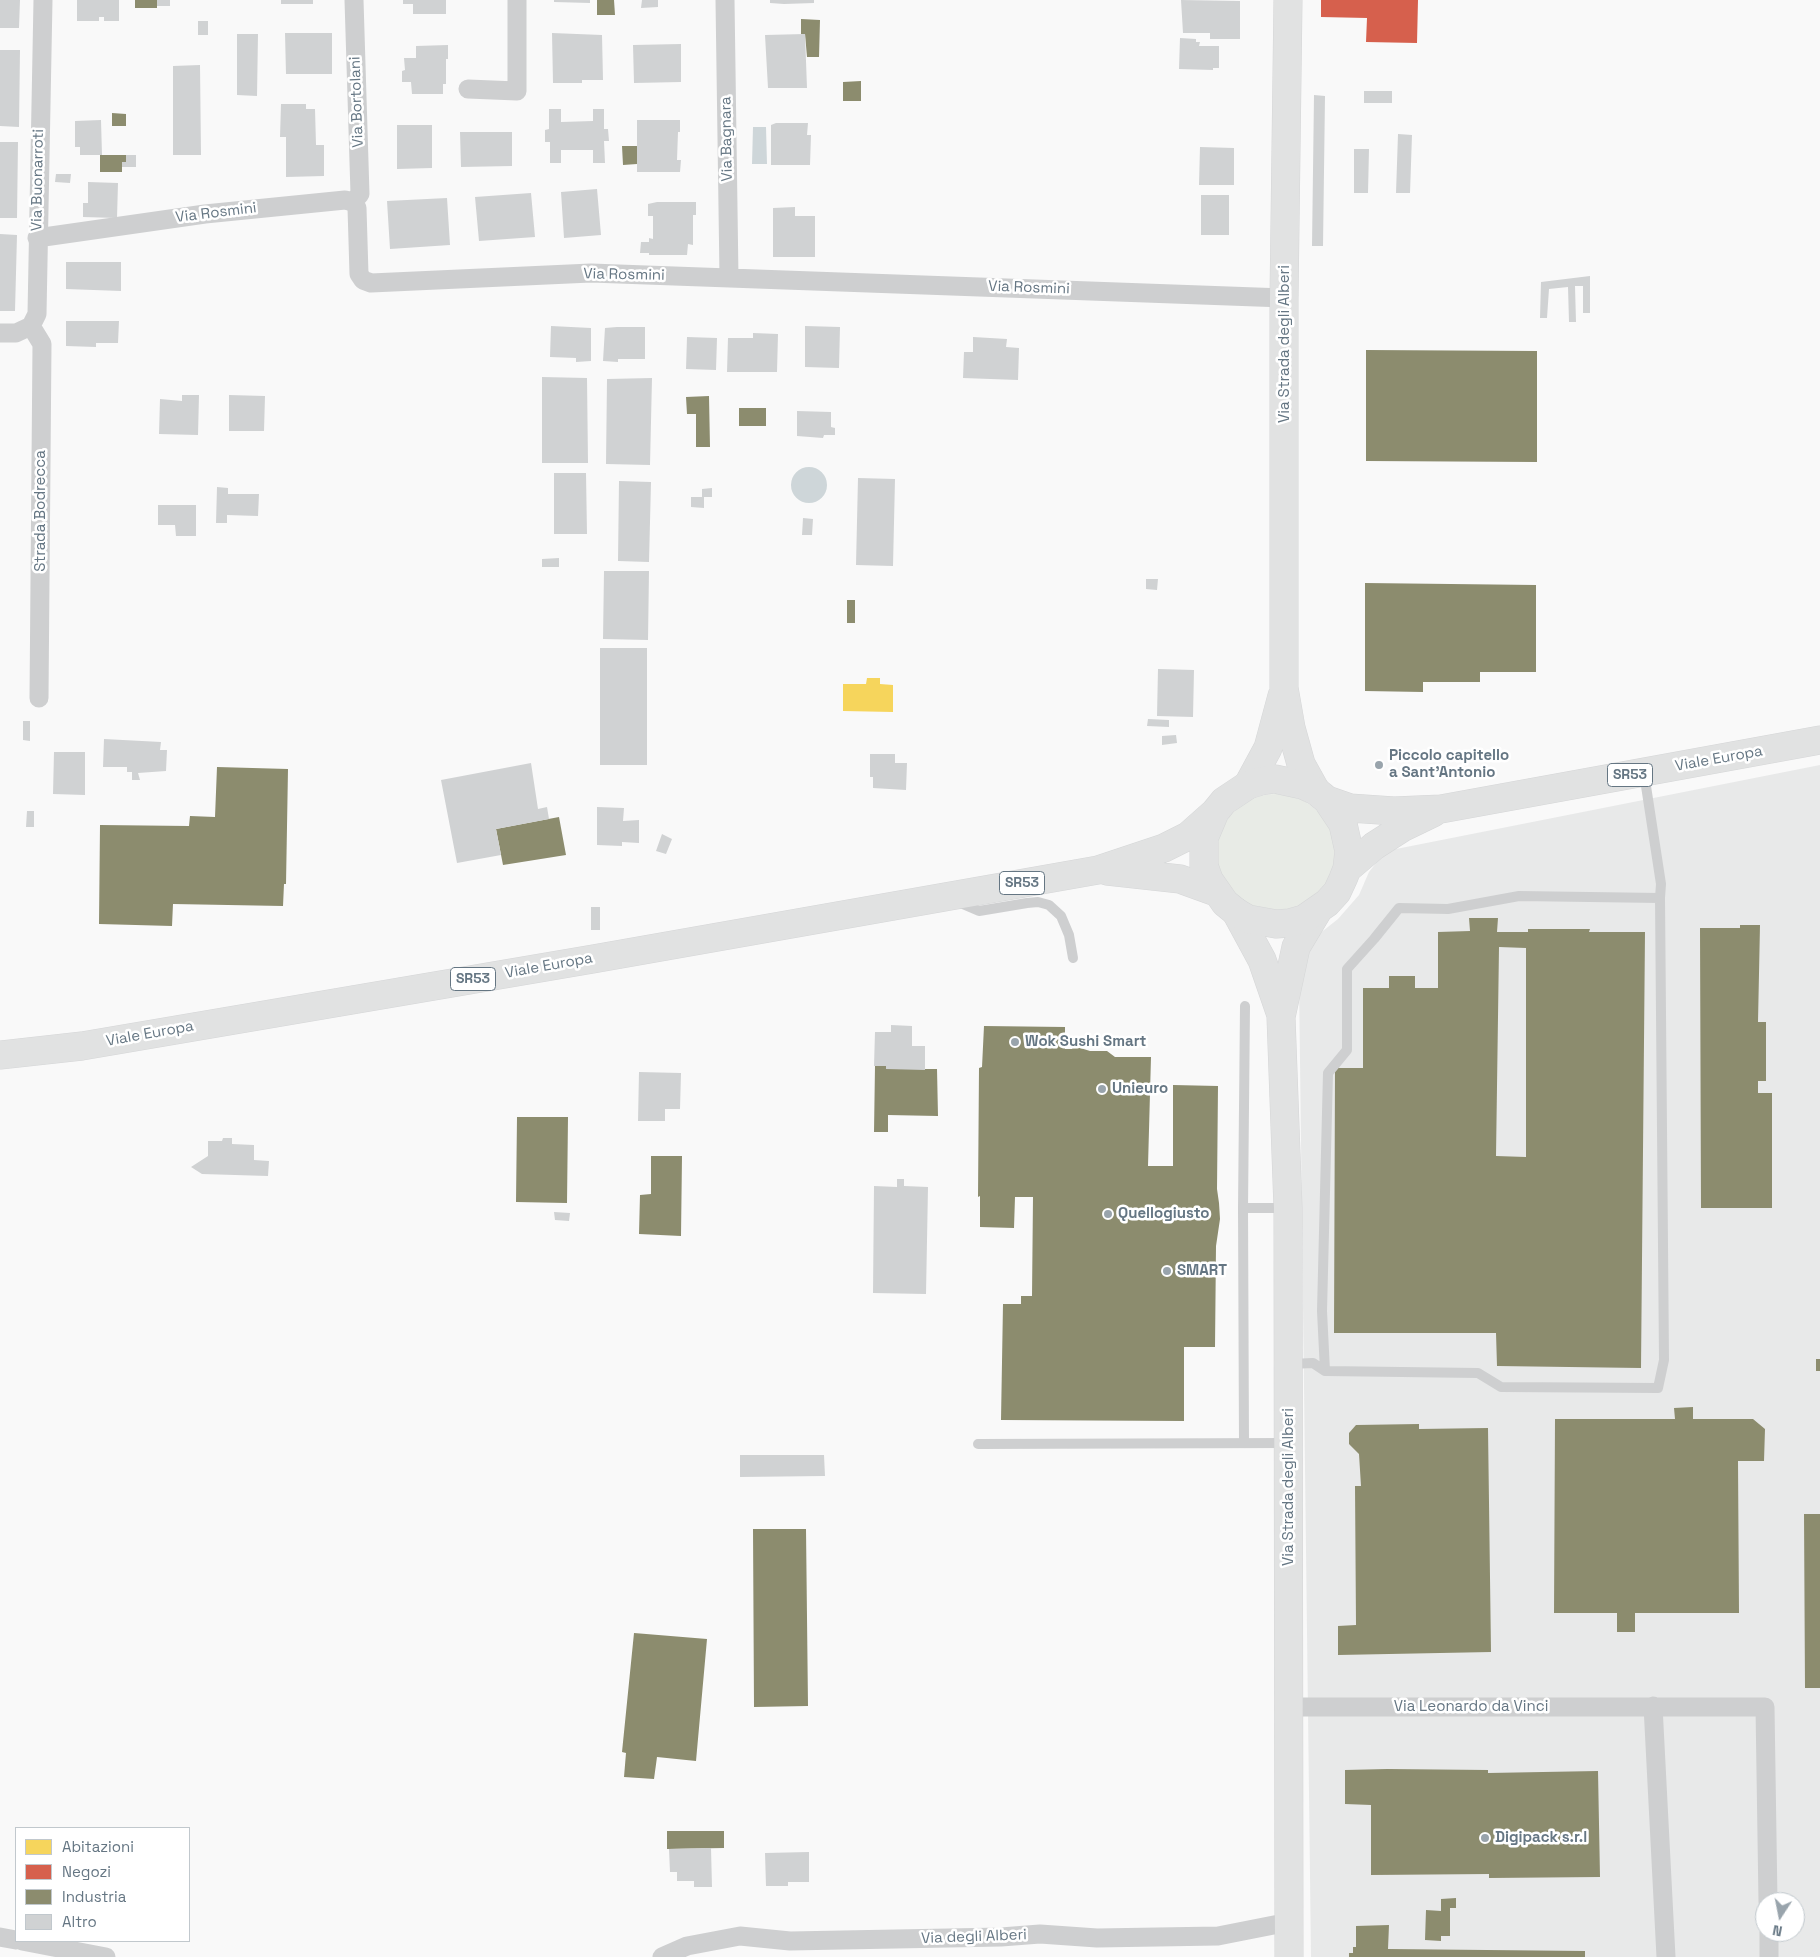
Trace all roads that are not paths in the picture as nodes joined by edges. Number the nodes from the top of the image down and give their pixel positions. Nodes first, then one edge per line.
1 (43, 0) edge
2 (354, 0) edge
3 (517, 0) edge
4 (725, 0) edge
5 (1288, 0) edge
6 (468, 89) dead end
7 (353, 202) junction
8 (37, 238) junction
9 (729, 277) junction
10 (1284, 298) junction
11 (31, 326) junction
12 (0, 334) edge
13 (1284, 688) junction
14 (39, 698) dead end
15 (1820, 740) edge
16 (1644, 773) junction
17 (1248, 785) junction
18 (1321, 796) junction
19 (1441, 809) junction
20 (1215, 812) junction
21 (1347, 869) junction
22 (1098, 870) junction
23 (1038, 888) junction
24 (1216, 892) junction
25 (946, 898) junction
26 (1660, 898) junction
27 (1236, 912) junction
28 (1317, 912) junction
29 (1245, 1006) dead end
30 (1282, 1017) junction
31 (0, 1055) edge
32 (1243, 1208) junction
33 (1288, 1208) junction
34 (1289, 1364) junction
35 (1326, 1371) junction
36 (1244, 1443) junction
37 (1288, 1443) junction
38 (978, 1444) dead end
39 (1653, 1706) junction
40 (1289, 1707) junction
41 (1768, 1892) edge
42 (1289, 1922) junction
43 (0, 1936) edge
44 (15, 1940) edge
45 (27, 1942) edge
46 (1769, 1942) edge
47 (106, 1957) edge
48 (662, 1957) edge
49 (1289, 1957) edge
50 (1666, 1957) edge
51 (1770, 1957) edge

1 - 8 street, Via Buonarroti
2 - 7 street, Via Bortolani
3 - 6 street
4 - 9 street, Via Bagnara
5 - 10 main road, Via Strada degli Alberi
7 - 8 street, Via Rosmini
7 - 9 street, Via Rosmini
8 - 11 street, Via Buonarroti
9 - 10 street, Via Rosmini
10 - 13 main road, Via Strada degli Alberi
11 - 12 street
11 - 14 street, Strada Bodrecca
13 - 17 main road, Via Strada degli Alberi
13 - 18 main road, Via Strada degli Alberi
15 - 16 main road, Viale Europa / SR53
16 - 19 main road, Viale Europa / SR53
16 - 26 lane
17 - 18 main road, Viale Europa
17 - 20 main road, Viale Europa
18 - 19 main road, Viale Europa / SR53
18 - 21 main road, Viale Europa
19 - 21 main road, Viale Europa / SR53
20 - 22 main road, Viale Europa / SR53
20 - 24 main road, Viale Europa
21 - 28 main road, Viale Europa
22 - 23 main road, Viale Europa / SR53
22 - 24 main road, Viale Europa / SR53
23 - 25 main road, Viale Europa / SR53
23 - 25 lane
24 - 27 main road, Viale Europa
25 - 31 main road, Viale Europa / SR53
26 - 35 lane
26 - 35 lane
27 - 28 main road, Viale Europa
27 - 30 main road, Via Strada degli Alberi
28 - 30 main road, Via Strada degli Alberi
29 - 32 lane
30 - 33 main road, Via Strada degli Alberi
32 - 33 lane
32 - 36 lane
33 - 34 main road, Via Strada degli Alberi
34 - 35 lane
34 - 37 main road, Via Strada degli Alberi
36 - 37 lane
36 - 38 lane
37 - 40 main road, Via Strada degli Alberi
39 - 40 street, Via Leonardo da Vinci
39 - 41 street, Via Leonardo da Vinci
39 - 50 street
40 - 42 main road, Via Strada degli Alberi
42 - 48 street, Via degli Alberi
42 - 49 main road, Via Strada degli Alberi
43 - 44 street
45 - 47 street
46 - 51 street

